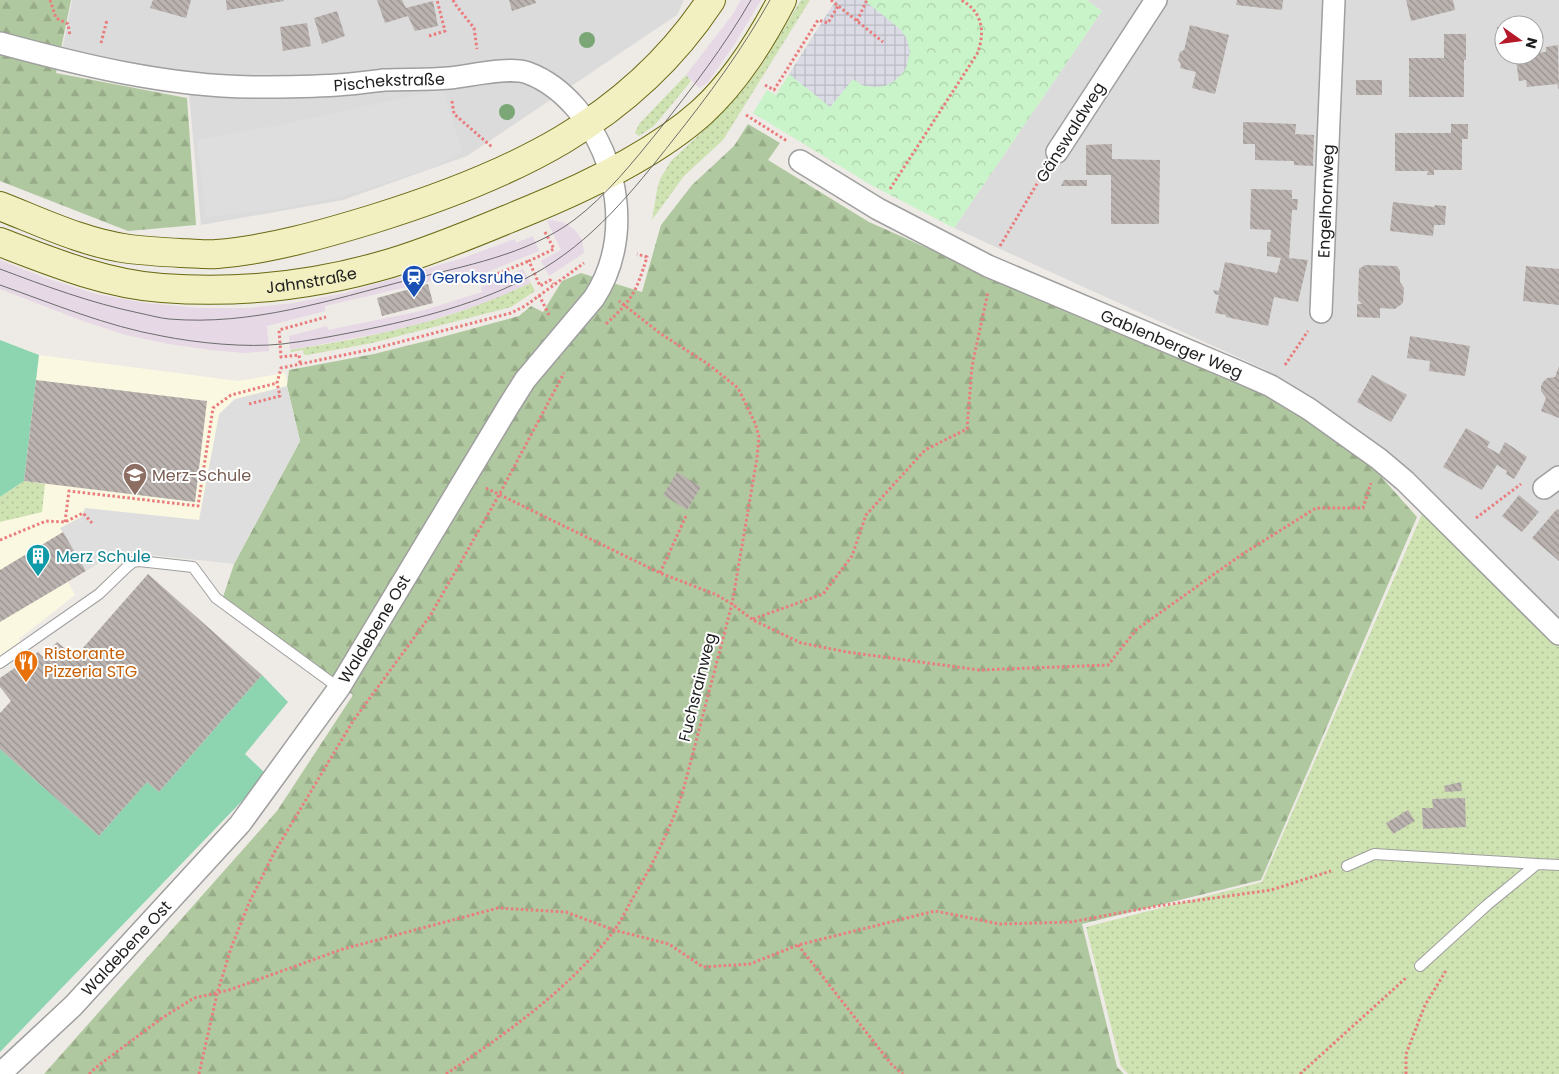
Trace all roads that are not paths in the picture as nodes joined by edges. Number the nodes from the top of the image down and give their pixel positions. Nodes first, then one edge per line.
1 (711, 0) edge
2 (782, 0) edge
3 (1156, 0) edge
4 (1334, 0) edge
5 (0, 43) edge
6 (589, 123) junction
7 (1057, 152) road end
8 (800, 161) road end
9 (611, 173) junction
10 (0, 206) edge
11 (0, 242) edge
12 (1321, 312) road end
13 (1559, 634) edge
14 (0, 663) edge
15 (339, 688) junction
16 (1538, 864) junction
17 (1559, 865) edge
18 (1347, 866) road end
19 (1420, 966) road end
20 (0, 1074) edge

1 - 6 main road
2 - 9 main road
3 - 7 street, Gänswaldweg
4 - 12 street, Engelhornweg
5 - 6 street, Pischekstraße
6 - 9 street, Waldebene Ost
6 - 10 main road
8 - 13 street, Gablenberger Weg
9 - 11 main road, Jahnstraße
9 - 15 street, Waldebene Ost
14 - 15 lane
15 - 20 street, Waldebene Ost
16 - 17 lane
16 - 18 lane
16 - 19 lane

